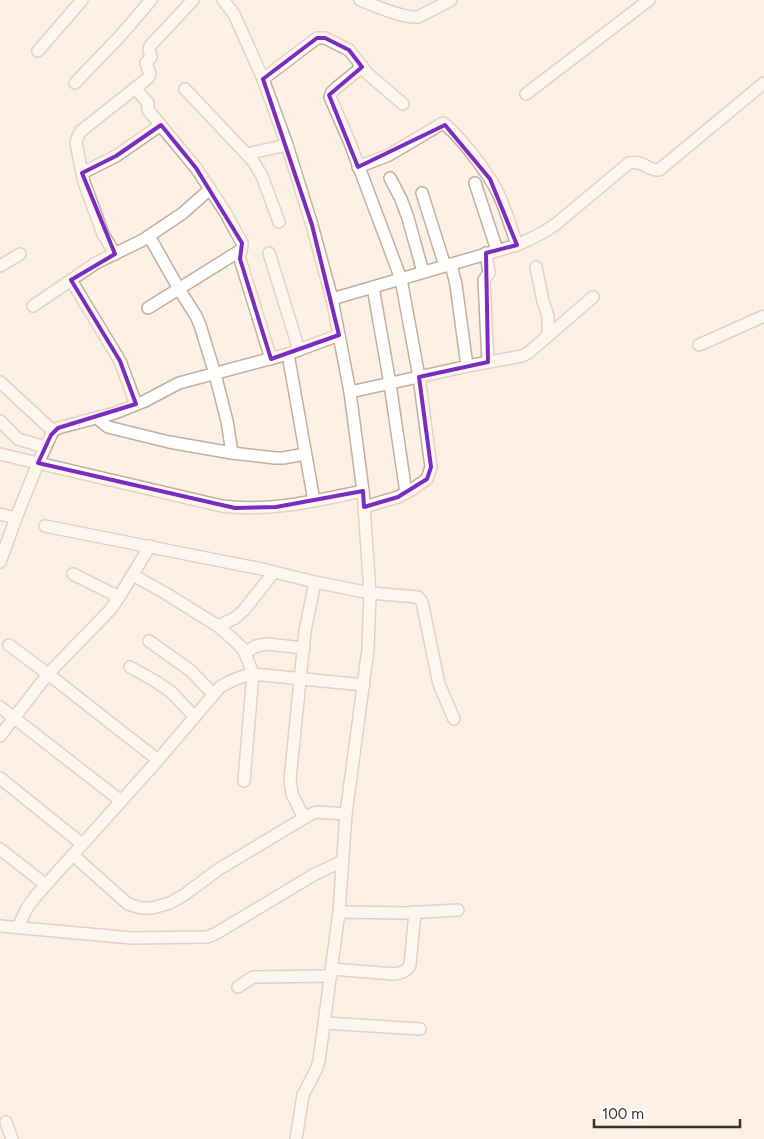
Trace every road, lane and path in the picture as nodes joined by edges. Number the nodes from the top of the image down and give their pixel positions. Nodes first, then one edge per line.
1 (82, 0) edge
2 (150, 0) edge
3 (193, 0) edge
4 (223, 0) edge
5 (360, 0) edge
6 (451, 0) edge
7 (649, 0) edge
8 (38, 51) dead end
9 (362, 67) junction
10 (263, 79) junction
11 (75, 83) dead end
12 (764, 83) edge
13 (135, 88) junction
14 (185, 89) dead end
15 (526, 94) dead end
16 (403, 104) dead end
17 (161, 125) junction
18 (287, 145) junction
19 (247, 154) junction
20 (358, 167) junction
21 (82, 172) junction
22 (390, 178) dead end
23 (475, 183) dead end
24 (210, 189) junction
25 (422, 194) dead end
26 (279, 222) dead end
27 (149, 236) junction
28 (517, 245) junction
29 (241, 250) junction
30 (491, 251) junction
31 (269, 253) dead end
32 (20, 254) dead end
33 (115, 254) junction
34 (448, 265) junction
35 (0, 266) edge
36 (536, 267) dead end
37 (423, 272) junction
38 (401, 279) junction
39 (71, 280) junction
40 (373, 287) junction
41 (179, 289) junction
42 (593, 297) dead end
43 (332, 299) junction
44 (34, 306) dead end
45 (148, 308) dead end
46 (764, 316) edge
47 (339, 335) junction
48 (548, 336) junction
49 (699, 346) dead end
50 (293, 352) junction
51 (271, 359) junction
52 (488, 362) junction
53 (467, 366) junction
54 (215, 374) junction
55 (419, 377) junction
56 (0, 382) edge
57 (390, 384) junction
58 (350, 392) junction
59 (136, 404) junction
60 (97, 418) junction
61 (0, 422) edge
62 (53, 431) junction
63 (45, 448) junction
64 (232, 453) junction
65 (0, 454) edge
66 (305, 454) junction
67 (38, 463) junction
68 (363, 491) junction
69 (406, 493) junction
70 (314, 501) junction
71 (364, 507) junction
72 (0, 514) edge
73 (16, 518) junction
74 (45, 526) dead end
75 (150, 546) junction
76 (0, 562) edge
77 (274, 572) junction
78 (73, 574) dead end
79 (133, 575) junction
80 (315, 582) junction
81 (370, 592) junction
82 (119, 597) junction
83 (218, 626) junction
84 (149, 641) dead end
85 (9, 645) dead end
86 (304, 648) junction
87 (245, 653) junction
88 (130, 667) dead end
89 (48, 674) junction
90 (253, 674) junction
91 (300, 679) junction
92 (364, 685) junction
93 (213, 694) junction
94 (0, 707) edge
95 (195, 716) junction
96 (14, 717) junction
97 (454, 719) dead end
98 (0, 736) edge
99 (158, 760) junction
100 (0, 778) edge
101 (244, 781) dead end
102 (121, 800) junction
103 (346, 814) junction
104 (304, 818) junction
105 (82, 844) junction
106 (0, 849) edge
107 (73, 855) junction
108 (343, 862) junction
109 (46, 884) junction
110 (458, 910) dead end
111 (339, 912) junction
112 (415, 912) junction
113 (0, 926) edge
114 (18, 927) junction
115 (332, 972) junction
116 (238, 987) dead end
117 (325, 1024) junction
118 (420, 1029) dead end
119 (6, 1122) dead end
120 (12, 1139) edge
121 (296, 1139) edge

1 - 8 street
2 - 11 street
3 - 13 street
4 - 10 street
5 - 6 street
7 - 15 street
9 - 10 street
9 - 16 street
9 - 20 street
10 - 18 street
12 - 28 street
13 - 17 street
13 - 21 street
14 - 19 street
17 - 21 street
17 - 24 street
18 - 19 street
18 - 43 street
19 - 26 street
20 - 28 street
20 - 38 street
21 - 33 street
22 - 37 street
23 - 30 street
24 - 27 street
24 - 29 street
25 - 34 street
27 - 33 street
27 - 41 street
28 - 30 street
29 - 41 street
29 - 51 street
30 - 34 street
30 - 52 street
31 - 50 street
32 - 35 street
33 - 39 street
34 - 37 street
34 - 53 street
36 - 48 street
37 - 38 street
38 - 40 street
38 - 55 street
39 - 44 street
39 - 59 street
40 - 43 street
40 - 57 street
41 - 45 street
41 - 54 street
42 - 48 street
43 - 47 street
46 - 49 street
47 - 50 street
47 - 58 street
48 - 52 street
50 - 51 street
50 - 66 street
51 - 54 street
52 - 53 street
53 - 55 street
54 - 59 street
54 - 64 street
55 - 57 street
55 - 69 street
56 - 62 street
57 - 58 street
57 - 69 street
58 - 68 street
59 - 60 street
60 - 62 street
60 - 64 street
61 - 63 street
62 - 63 street
63 - 67 street
64 - 66 street
65 - 67 street
66 - 70 street
67 - 70 street
67 - 73 street
68 - 70 street
68 - 71 street
69 - 71 street
71 - 81 street
72 - 73 street
73 - 76 street
74 - 75 street
75 - 77 street
75 - 79 street
77 - 80 street
77 - 83 street
78 - 82 street
79 - 82 street
79 - 83 street
80 - 81 street
80 - 86 street
81 - 92 street
81 - 97 street
82 - 89 street
83 - 87 street
84 - 93 street
85 - 89 street
86 - 87 street
86 - 91 street
87 - 90 street
88 - 95 street
89 - 96 street
89 - 99 street
90 - 91 street
90 - 93 street
90 - 101 street
91 - 92 street
91 - 104 street
92 - 103 street
93 - 95 street
94 - 96 street
95 - 99 street
96 - 98 street
96 - 102 street
99 - 102 street
100 - 105 street
102 - 105 street
103 - 104 street
103 - 108 street
104 - 107 street
105 - 107 street
106 - 109 street
107 - 109 street
108 - 111 street
108 - 114 street
109 - 114 street
110 - 112 street
111 - 112 street
111 - 115 street
112 - 115 street
113 - 114 street
115 - 116 street
115 - 117 street
117 - 118 street
117 - 121 street
119 - 120 street

